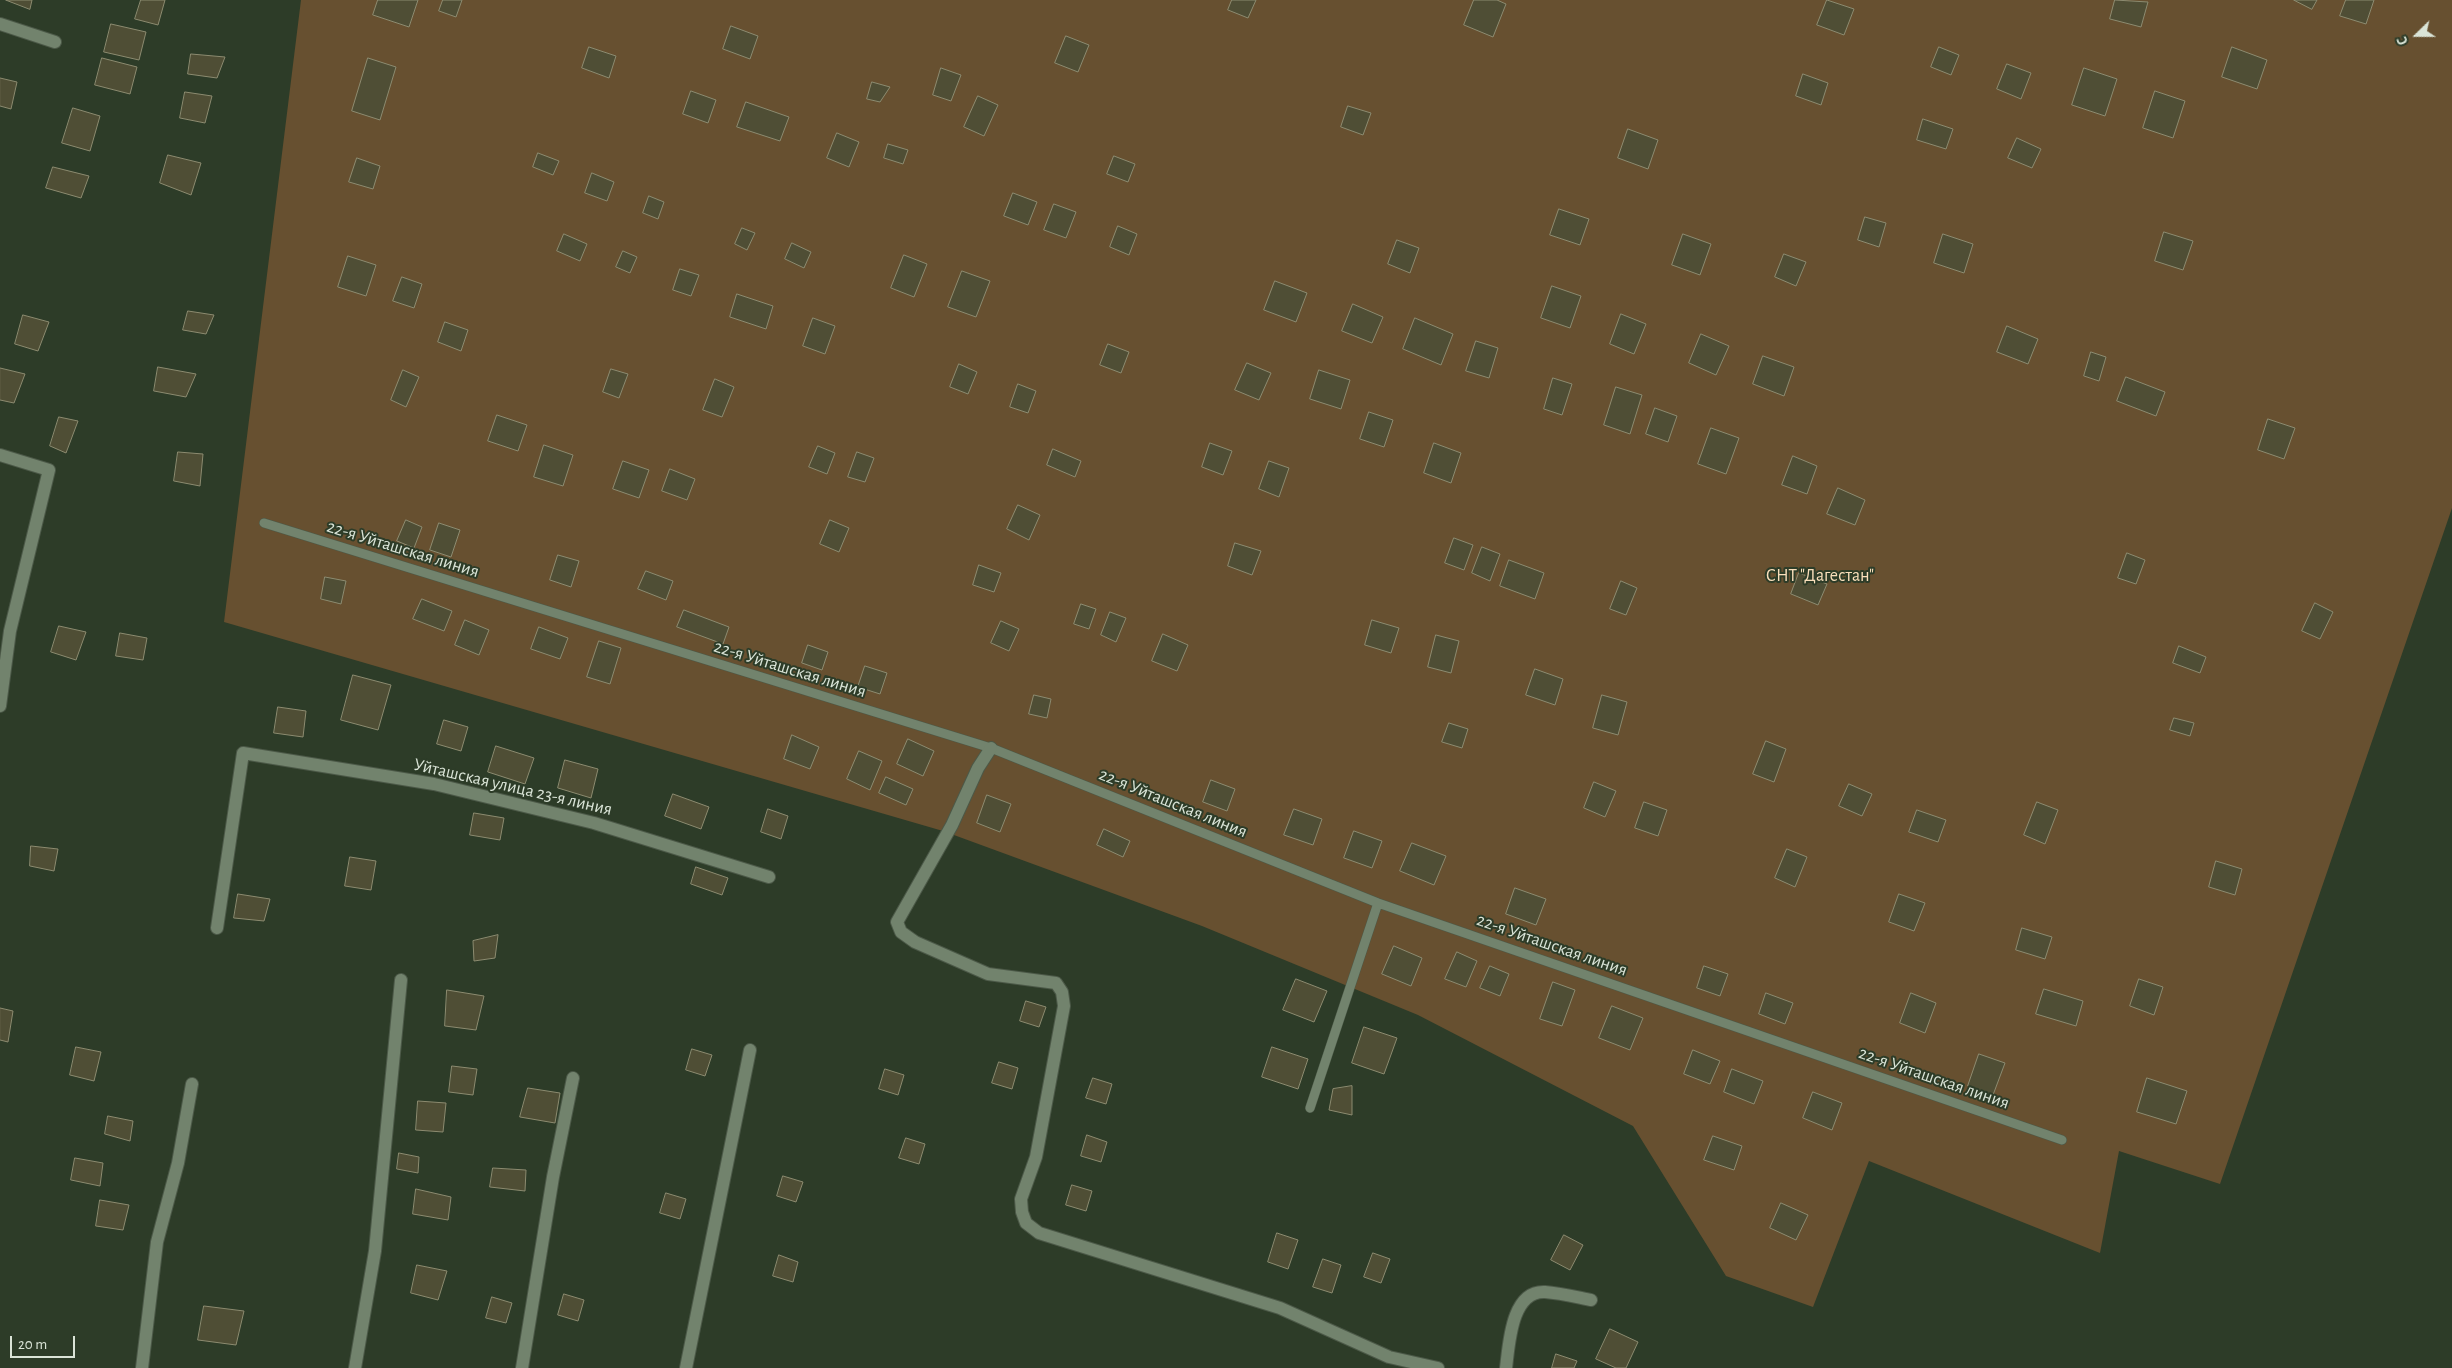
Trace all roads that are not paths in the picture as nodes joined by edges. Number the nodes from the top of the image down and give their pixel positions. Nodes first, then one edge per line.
1 (0, 24) edge
2 (55, 42) dead end
3 (0, 455) edge
4 (264, 523) dead end
5 (0, 706) edge
6 (991, 748) junction
7 (769, 877) dead end
8 (1378, 902) junction
9 (216, 928) dead end
10 (401, 980) dead end
11 (750, 1050) dead end
12 (574, 1078) dead end
13 (192, 1084) dead end
14 (1310, 1108) dead end
15 (2062, 1140) dead end
16 (1591, 1300) dead end
17 (142, 1368) edge
18 (355, 1368) edge
19 (522, 1368) edge
20 (686, 1368) edge
21 (1438, 1368) edge
22 (1506, 1368) edge

1 - 2 street
3 - 5 street
4 - 6 lane, 22-я Уйташская линия
6 - 8 lane, 22-я Уйташская линия
6 - 21 street
7 - 9 street, Уйташская улица 23-я линия
8 - 14 lane
8 - 15 lane, 22-я Уйташская линия
10 - 18 street
11 - 20 street
12 - 19 street
13 - 17 street
16 - 22 street

